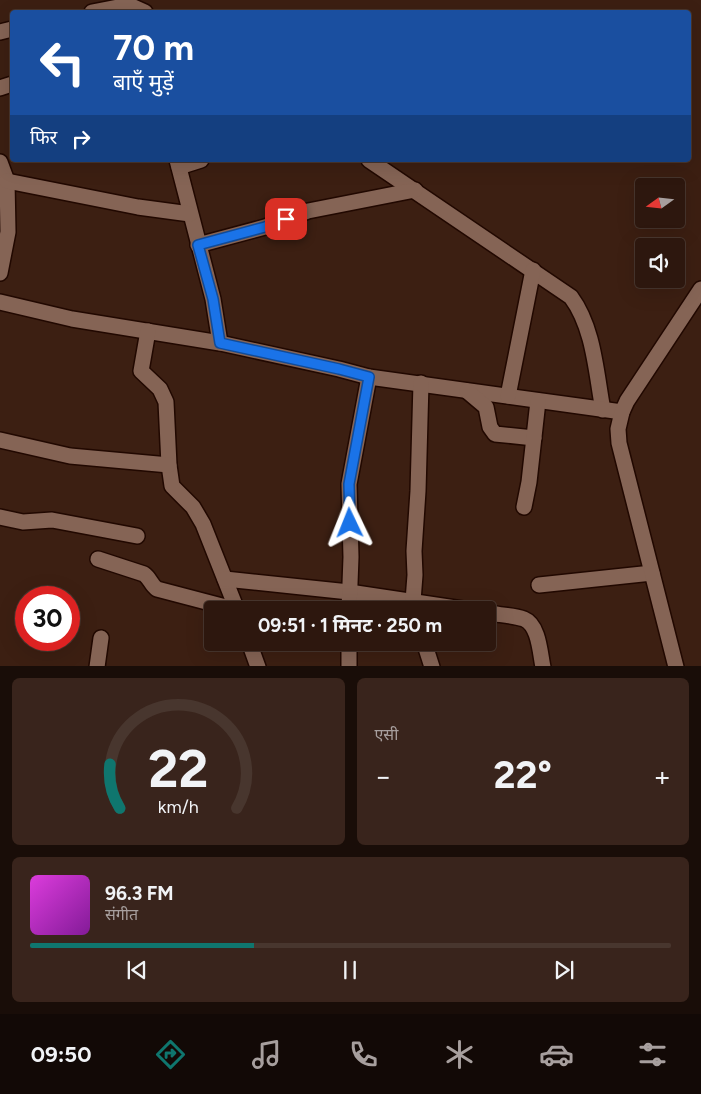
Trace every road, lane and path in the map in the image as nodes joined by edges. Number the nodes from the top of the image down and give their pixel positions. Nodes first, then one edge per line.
1 (103, 10) edge
2 (141, 10) edge
3 (0, 162) edge
4 (372, 162) edge
5 (178, 163) edge
6 (7, 181) junction
7 (415, 190) junction
8 (190, 214) junction
9 (198, 245) junction
10 (533, 270) junction
11 (0, 273) edge
12 (701, 289) edge
13 (0, 302) edge
14 (148, 331) junction
15 (220, 343) junction
16 (369, 377) junction
17 (421, 384) junction
18 (466, 390) junction
19 (508, 396) junction
20 (538, 401) junction
21 (603, 410) junction
22 (622, 412) junction
23 (534, 438) junction
24 (0, 440) edge
25 (169, 465) junction
26 (524, 507) dead end
27 (0, 517) edge
28 (137, 536) dead end
29 (98, 559) dead end
30 (652, 573) junction
31 (225, 579) junction
32 (539, 585) dead end
33 (349, 592) junction
34 (204, 601) edge
35 (234, 601) edge
36 (349, 601) edge
37 (394, 601) edge
38 (414, 601) edge
39 (496, 614) edge
40 (101, 638) dead end
41 (253, 651) edge
42 (349, 651) edge
43 (427, 651) edge
44 (97, 666) edge
45 (258, 666) edge
46 (348, 666) edge
47 (432, 666) edge
48 (544, 666) edge
49 (676, 666) edge

1 - 2 street
3 - 6 street
4 - 7 street
5 - 8 street
6 - 8 street
6 - 11 street
7 - 9 street
7 - 10 street
8 - 9 street
9 - 15 street
10 - 19 street
10 - 21 street
12 - 22 street
13 - 14 street
14 - 15 street
14 - 25 street
15 - 16 street
16 - 17 street
16 - 33 street
17 - 18 street
17 - 38 street
18 - 19 street
18 - 23 street
19 - 20 street
20 - 21 street
20 - 23 street
21 - 22 street
22 - 30 street
23 - 26 street
24 - 25 street
25 - 31 street
27 - 28 street
29 - 34 street
30 - 32 street
30 - 49 street
31 - 33 street
31 - 35 street
33 - 36 street
33 - 37 street
39 - 48 street
40 - 44 street
41 - 45 street
42 - 46 street
43 - 47 street

